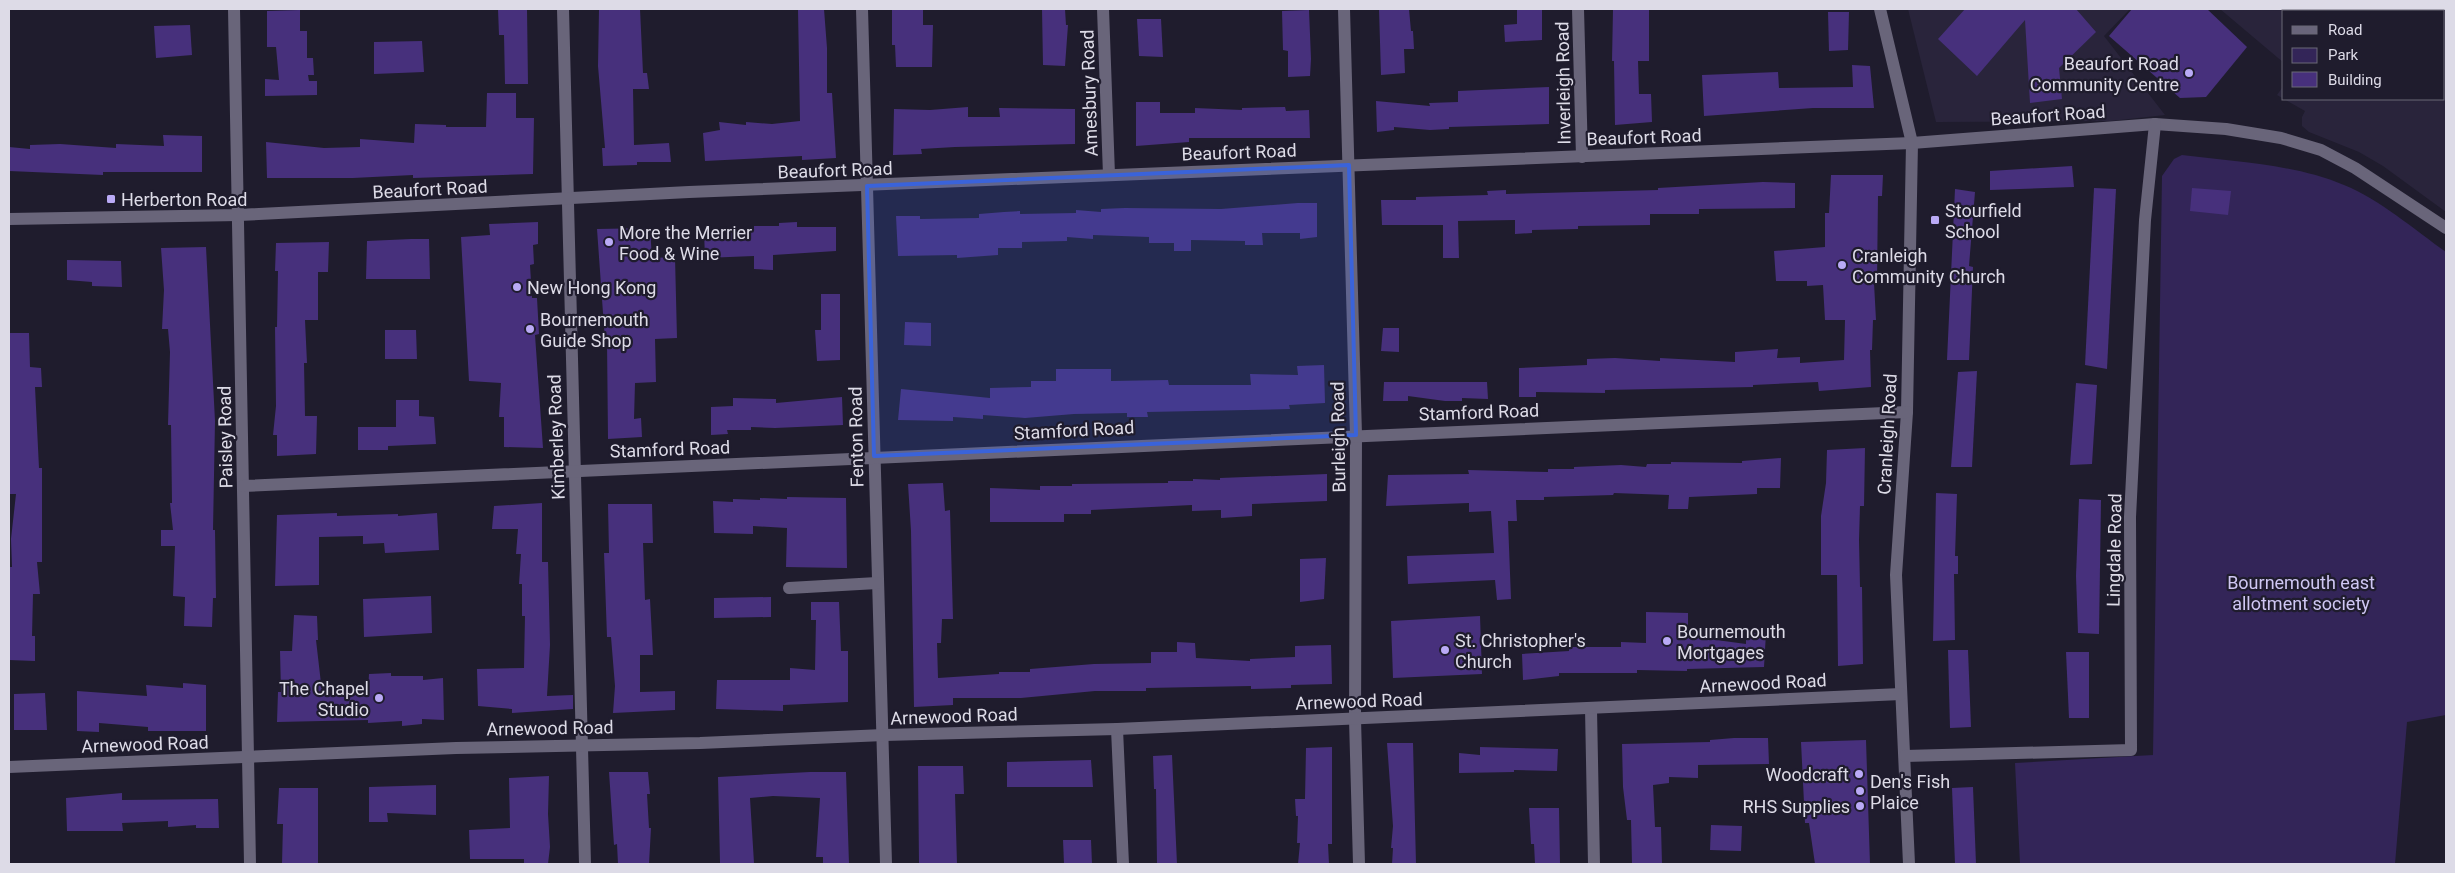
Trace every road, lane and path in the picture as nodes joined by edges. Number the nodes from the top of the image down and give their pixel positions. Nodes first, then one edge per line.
1 (234, 9) edge
2 (563, 9) edge
3 (862, 9) edge
4 (1103, 9) edge
5 (1344, 9) edge
6 (1578, 9) edge
7 (1880, 9) edge
8 (2154, 124) junction
9 (1912, 143) junction
10 (1582, 157) junction
11 (1349, 165) junction
12 (1110, 175) junction
13 (868, 186) junction
14 (567, 199) junction
15 (239, 215) junction
16 (9, 218) edge
17 (2446, 228) edge
18 (1907, 412) junction
19 (1356, 435) junction
20 (874, 456) junction
21 (574, 470) junction
22 (243, 486) junction
23 (877, 583) junction
24 (789, 588) dead end
25 (1901, 694) junction
26 (1591, 709) junction
27 (1355, 718) junction
28 (1117, 729) junction
29 (884, 735) junction
30 (582, 744) junction
31 (1905, 756) junction
32 (249, 757) junction
33 (9, 767) edge
34 (250, 864) edge
35 (585, 864) edge
36 (886, 864) edge
37 (1123, 864) edge
38 (1360, 864) edge
39 (1594, 864) edge
40 (1909, 864) edge

1 - 15 street, Paisley Road
2 - 14 street, Kimberley Road
3 - 13 street, Fenton Road
4 - 12 street, Amesbury Road
5 - 11 street, Burleigh Road
6 - 10 street, Inverleigh Road
7 - 9 street, Cranleigh Road
8 - 9 street, Beaufort Road
8 - 17 street, Beaufort Road
8 - 31 street, Lingdale Road
9 - 10 street, Beaufort Road
9 - 18 street, Cranleigh Road
10 - 11 street, Beaufort Road
11 - 12 street, Beaufort Road
11 - 19 street, Burleigh Road
12 - 13 street, Beaufort Road
13 - 14 street, Beaufort Road
13 - 20 street, Fenton Road
14 - 15 street, Beaufort Road
14 - 21 street, Kimberley Road
15 - 16 street, Beaufort Road
15 - 22 street, Paisley Road
18 - 19 street, Stamford Road
18 - 25 street, Cranleigh Road
19 - 20 street, Stamford Road
19 - 27 street, Burleigh Road
20 - 21 street, Stamford Road
20 - 23 street, Fenton Road
21 - 22 street, Stamford Road
21 - 30 street, Kimberley Road
22 - 32 street, Paisley Road
23 - 24 street
23 - 29 street, Fenton Road
25 - 26 street, Arnewood Road
25 - 31 street, Cranleigh Road
26 - 27 street, Arnewood Road
26 - 39 street
27 - 28 street, Arnewood Road
27 - 38 street, Burleigh Road
28 - 29 street, Arnewood Road
28 - 37 street
29 - 30 street, Arnewood Road
29 - 36 street, Fenton Road
30 - 32 street, Arnewood Road
30 - 35 street, Kimberley Road
31 - 40 street, Cranleigh Road
32 - 33 street, Arnewood Road
32 - 34 street, Paisley Road

